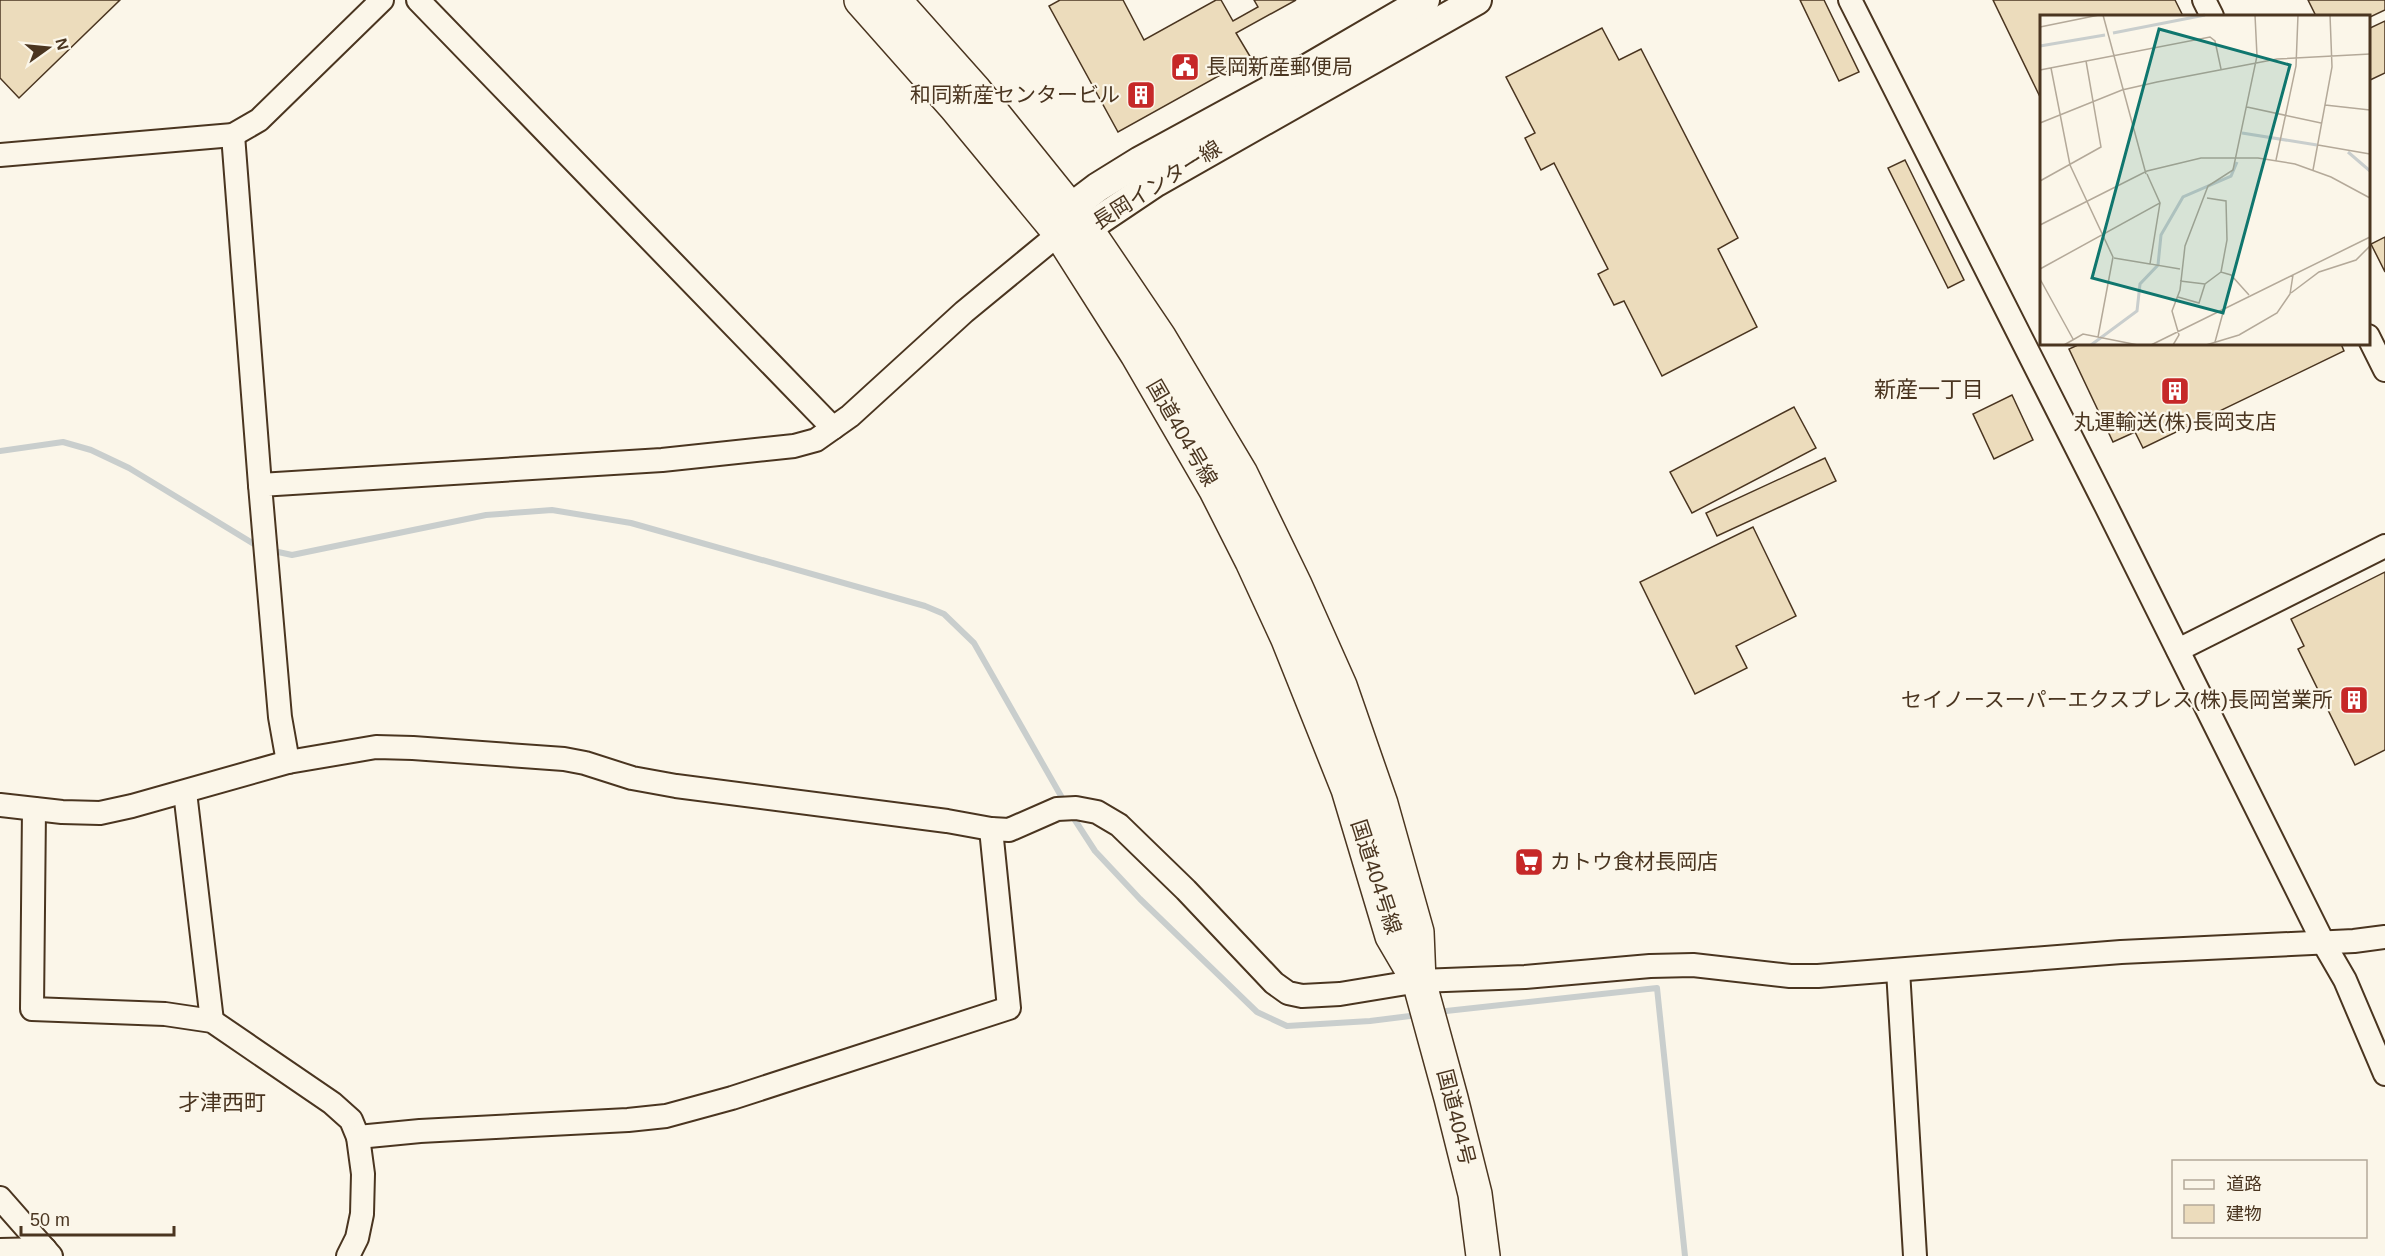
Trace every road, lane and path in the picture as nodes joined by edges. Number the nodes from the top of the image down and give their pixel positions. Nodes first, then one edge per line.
1 (382, 0) edge
2 (418, 0) edge
3 (861, 0) edge
4 (894, 0) edge
5 (1425, 0) edge
6 (1477, 0) edge
7 (1850, 0) edge
8 (2204, 0) edge
9 (2212, 15) edge
10 (233, 135) junction
11 (0, 155) edge
12 (1071, 224) junction
13 (2370, 340) edge
14 (2385, 370) edge
15 (833, 428) junction
16 (260, 485) junction
17 (2385, 546) edge
18 (2178, 650) junction
19 (288, 762) junction
20 (185, 792) junction
21 (0, 805) edge
22 (34, 809) junction
23 (991, 829) junction
24 (2385, 937) edge
25 (2323, 942) junction
26 (1898, 970) junction
27 (1419, 981) junction
28 (212, 1021) junction
29 (2385, 1074) edge
30 (358, 1137) junction
31 (0, 1198) edge
32 (0, 1250) edge
33 (48, 1252) edge
34 (348, 1256) edge
35 (1483, 1256) edge
36 (1915, 1256) edge

1 - 10 street
2 - 15 street
3 - 12 highway, 国道404号線
4 - 12 highway, 国道404号線
5 - 12 main road, 長岡インター線
6 - 12 main road, 長岡インター線
7 - 18 street
8 - 9 street
10 - 11 street
10 - 16 street
12 - 15 street
12 - 27 highway, 国道404号線
13 - 14 street
15 - 16 street
16 - 19 street
17 - 18 street
18 - 25 street
19 - 20 street
19 - 23 street
20 - 22 street
20 - 28 street
21 - 22 street
22 - 28 street
23 - 27 street
23 - 30 street
24 - 25 street
25 - 26 street
25 - 29 street
26 - 27 street
26 - 36 street
27 - 35 highway, 国道404号
28 - 30 street
30 - 34 street
31 - 33 street
32 - 33 street

